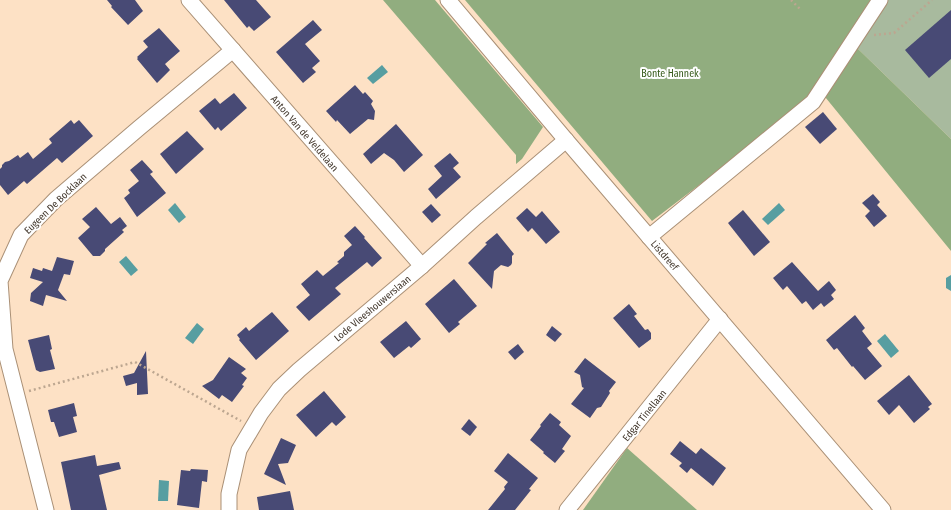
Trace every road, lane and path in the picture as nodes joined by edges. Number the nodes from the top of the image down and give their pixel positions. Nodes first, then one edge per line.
1 (189, 0) edge
2 (448, 0) edge
3 (791, 0) edge
4 (880, 0) edge
5 (932, 0) edge
6 (801, 10) dead end
7 (857, 35) junction
8 (233, 50) junction
9 (566, 140) junction
10 (649, 237) junction
11 (422, 266) junction
12 (720, 320) junction
13 (15, 391) junction
14 (252, 427) junction
15 (46, 510) edge
16 (229, 510) edge
17 (567, 510) edge
18 (883, 510) edge

1 - 8 street, Anton Van de Veldelaan
2 - 9 street, Listdreef
3 - 6 path
4 - 7 street
5 - 7 path
7 - 10 street
8 - 11 street, Anton Van de Veldelaan
8 - 13 street, Eugeen De Bocklaan
9 - 10 street, Listdreef
9 - 11 street, Lode Vleeshouwerslaan
10 - 12 street, Listdreef
11 - 14 street, Lode Vleeshouwerslaan
12 - 17 street, Edgar Tinellaan
12 - 18 street, Listdreef
13 - 14 path
13 - 15 street, Eugeen De Bocklaan
14 - 16 street, Lode Vleeshouwerslaan

